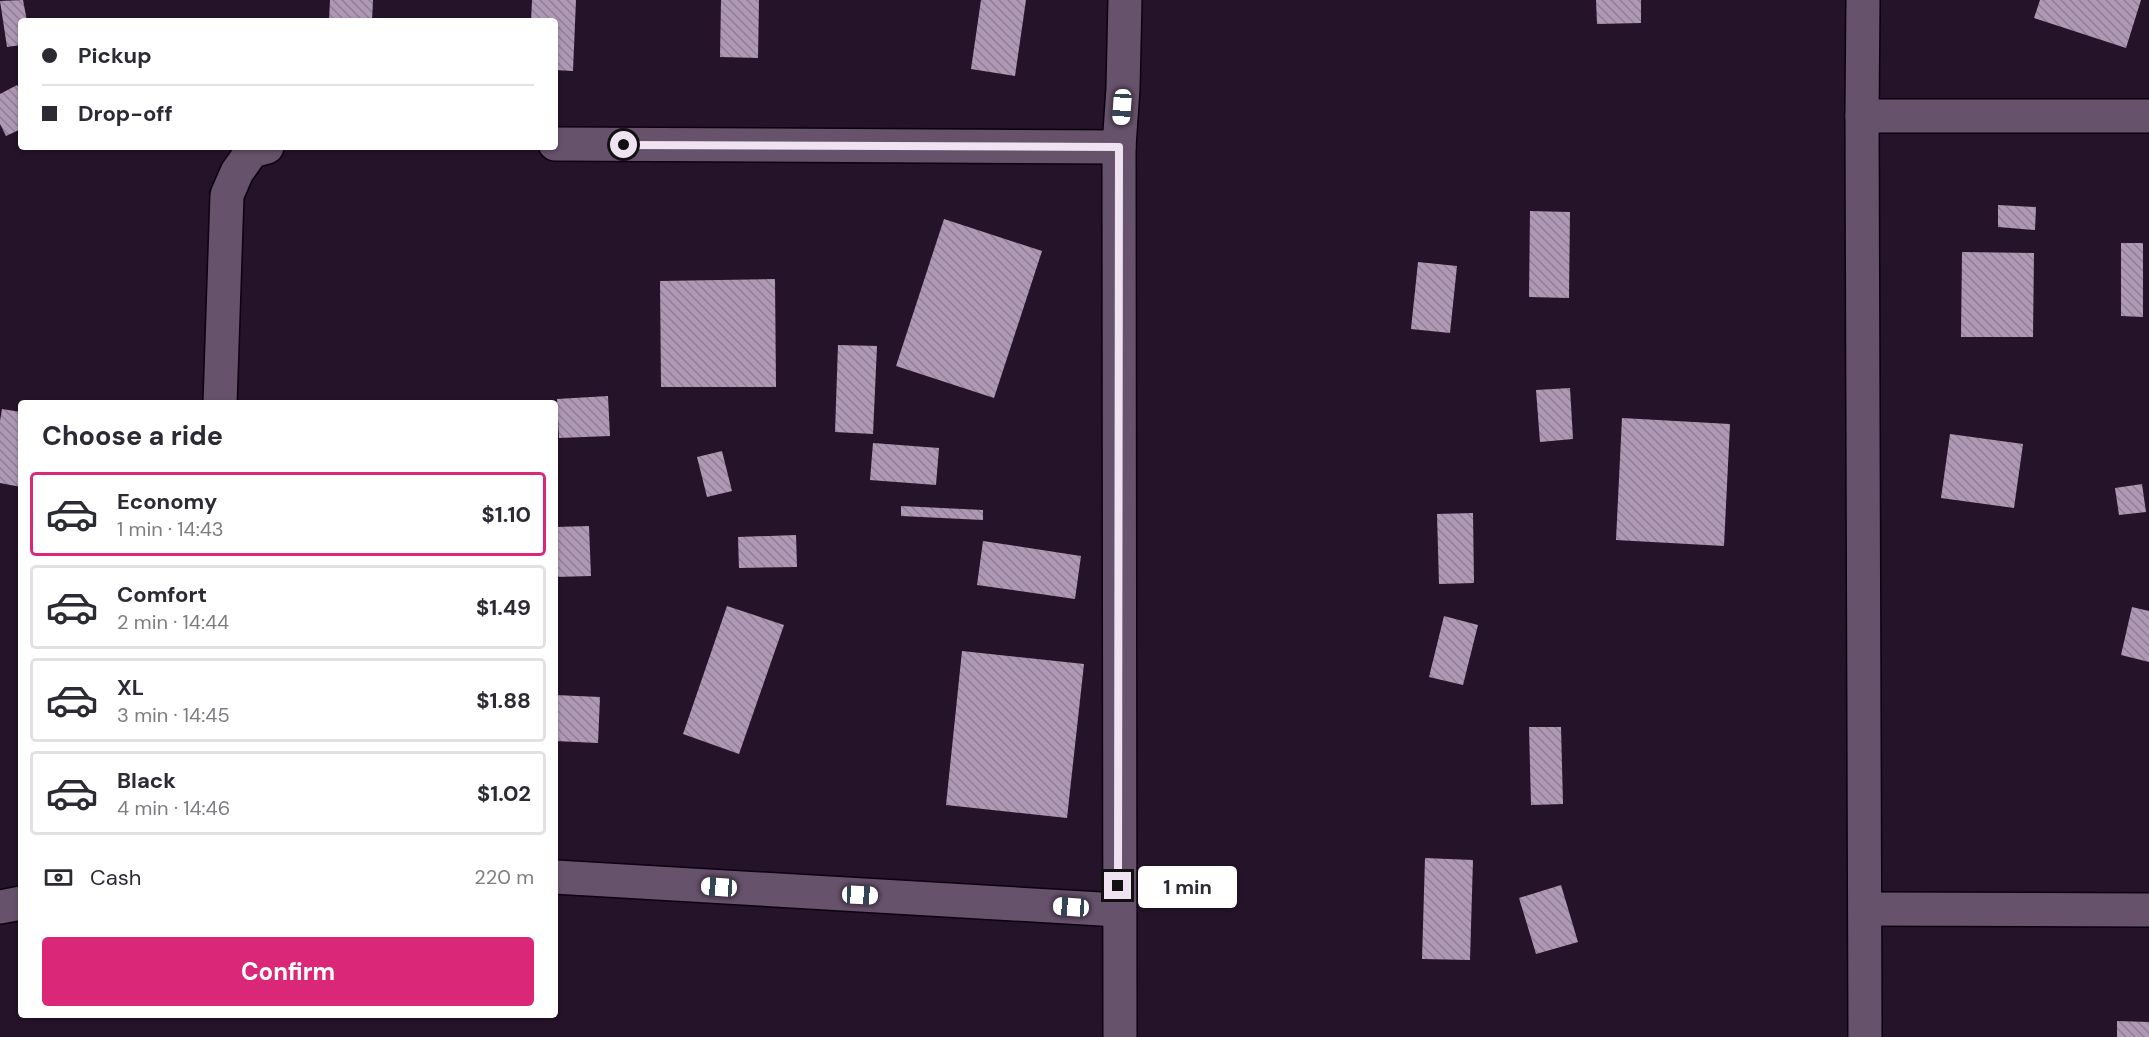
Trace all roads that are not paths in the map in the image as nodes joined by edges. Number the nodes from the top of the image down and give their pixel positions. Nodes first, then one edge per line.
1 (1125, 0) edge
2 (1863, 0) edge
3 (1862, 116) junction
4 (2149, 116) edge
5 (558, 144) edge
6 (1119, 147) junction
7 (256, 150) edge
8 (220, 400) edge
9 (558, 877) edge
10 (18, 904) edge
11 (0, 907) edge
12 (1865, 909) junction
13 (1118, 910) junction
14 (2149, 910) edge
15 (1120, 1037) edge
16 (1865, 1037) edge

1 - 6 street
2 - 3 street
3 - 4 street
3 - 12 street
5 - 6 street
6 - 13 street
7 - 8 street
9 - 13 street
10 - 11 street
12 - 14 street
12 - 16 street
13 - 15 street

